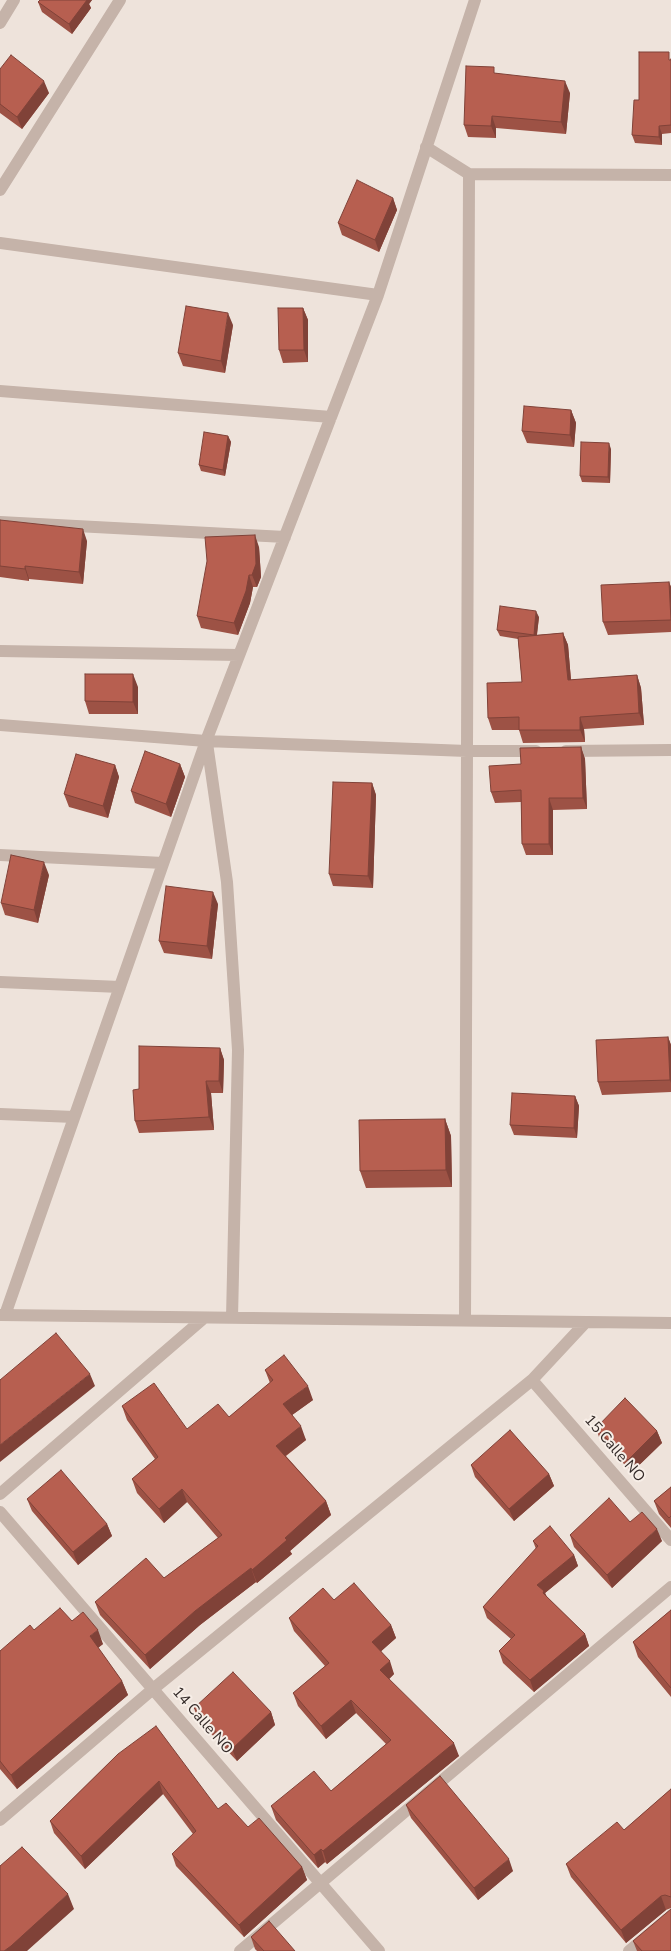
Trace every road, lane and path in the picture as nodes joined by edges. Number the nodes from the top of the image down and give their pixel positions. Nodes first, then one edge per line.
1 (14, 0) edge
2 (120, 0) edge
3 (474, 0) edge
4 (0, 24) edge
5 (426, 147) junction
6 (469, 174) junction
7 (671, 175) edge
8 (0, 190) edge
9 (0, 243) edge
10 (378, 295) junction
11 (0, 391) edge
12 (331, 417) junction
13 (0, 522) edge
14 (285, 536) junction
15 (0, 651) edge
16 (239, 655) junction
17 (0, 725) edge
18 (206, 741) junction
19 (671, 750) edge
20 (467, 751) junction
21 (0, 855) edge
22 (163, 863) junction
23 (0, 982) edge
24 (120, 986) junction
25 (0, 1114) edge
26 (74, 1117) junction
27 (2, 1315) edge
28 (204, 1318) junction
29 (232, 1318) junction
30 (465, 1320) junction
31 (586, 1322) junction
32 (671, 1323) edge
33 (532, 1380) junction
34 (0, 1494) edge
35 (0, 1512) edge
36 (671, 1540) edge
37 (671, 1587) edge
38 (153, 1689) junction
39 (0, 1820) edge
40 (321, 1883) junction
41 (671, 1916) edge
42 (240, 1951) edge
43 (379, 1951) edge
44 (629, 1951) edge

1 - 4 street
2 - 8 street
3 - 5 street
5 - 6 street
5 - 10 street
6 - 7 street
6 - 20 street
9 - 10 street
10 - 12 street
11 - 12 street
12 - 14 street
13 - 14 street
14 - 16 street
15 - 16 street
16 - 18 street
17 - 18 street
18 - 20 street
18 - 22 street
18 - 29 street
19 - 20 street
20 - 30 street
21 - 22 street
22 - 24 street
23 - 24 street
24 - 26 street
25 - 26 street
26 - 27 street
27 - 28 street
28 - 29 street
28 - 34 street
29 - 30 street
30 - 31 street
31 - 32 street
31 - 33 street
33 - 36 street, 15 Calle NO
33 - 38 street
35 - 38 street, 14 Calle NO
37 - 40 street
38 - 39 street
38 - 40 street, 14 Calle NO
40 - 42 street
40 - 43 street, 14 Calle NO
41 - 44 street

